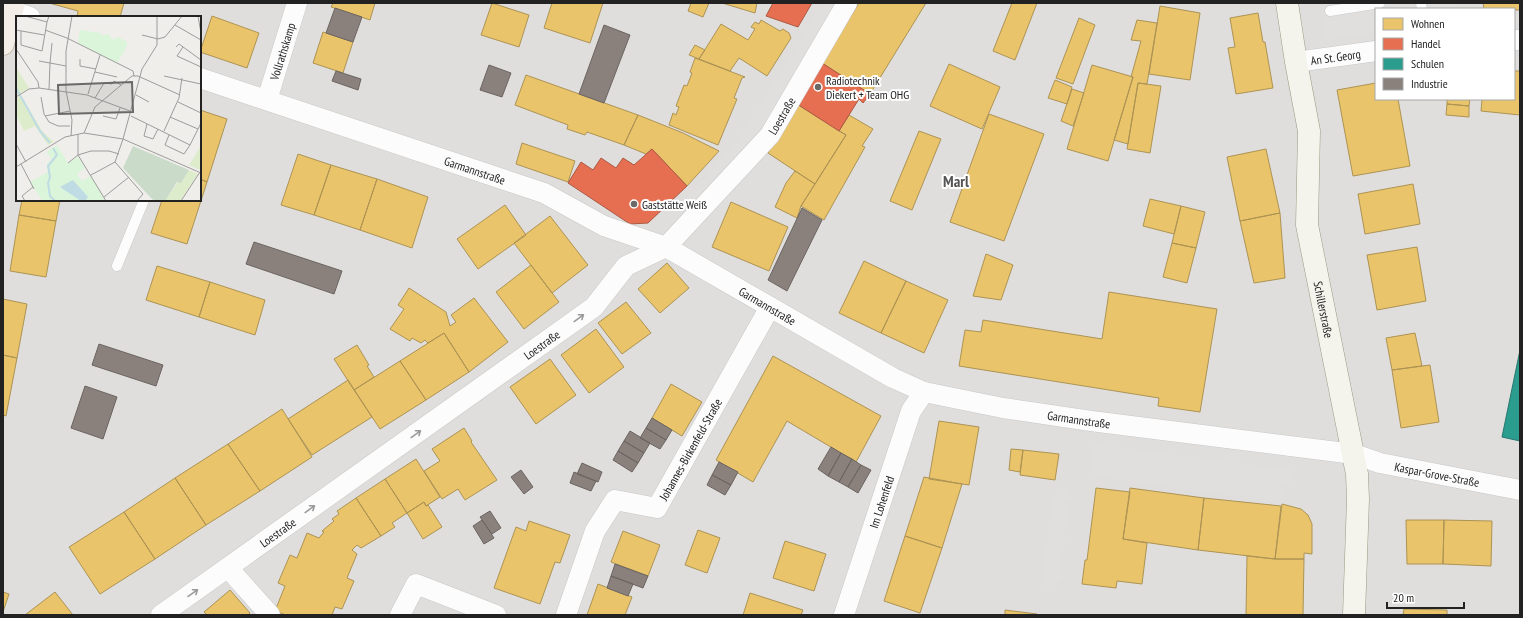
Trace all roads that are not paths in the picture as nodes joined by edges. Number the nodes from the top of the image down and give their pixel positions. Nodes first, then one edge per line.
1 (297, 3) edge
2 (847, 3) edge
3 (1288, 3) edge
4 (1380, 3) edge
5 (1330, 11) dead end
6 (16, 16) edge
7 (3, 44) edge
8 (1375, 51) edge
9 (1296, 62) junction
10 (201, 78) edge
11 (267, 100) junction
12 (144, 201) edge
13 (666, 248) junction
14 (117, 266) dead end
15 (770, 306) junction
16 (924, 392) junction
17 (1354, 454) junction
18 (1520, 490) edge
19 (228, 568) junction
20 (161, 615) edge
21 (270, 615) edge
22 (400, 615) edge
23 (496, 615) edge
24 (566, 615) edge
25 (844, 615) edge
26 (1354, 615) edge

1 - 11 street, Vollrathskamp
2 - 13 street, Loestraße
3 - 9 street, Schillerstraße
4 - 5 lane
6 - 7 main road
8 - 9 street, An St. Georg
9 - 17 street, Schillerstraße
10 - 11 street, Garmannstraße
11 - 13 street, Garmannstraße
12 - 14 lane
13 - 15 street, Garmannstraße
19 -> 13 street, Loestraße
15 - 16 street, Garmannstraße
15 - 24 street, Johannes-Birkenfeld-Straße
16 - 17 street, Garmannstraße
16 - 25 street, Im Lohenfeld
17 - 18 street, Kaspar-Grove-Straße
17 - 26 street, Schillerstraße
20 -> 19 street, Loestraße
19 - 21 street
22 - 23 street

